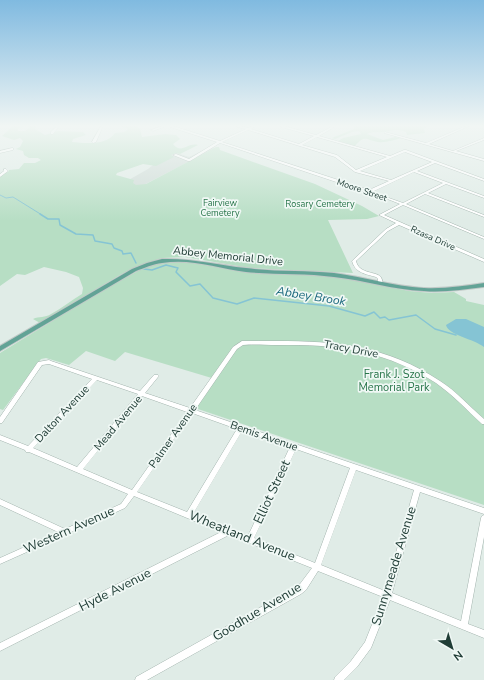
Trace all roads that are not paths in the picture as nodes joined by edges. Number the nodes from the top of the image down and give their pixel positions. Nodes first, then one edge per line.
1 (183, 158) edge
2 (193, 158) edge
3 (267, 158) edge
4 (339, 158) edge
5 (390, 158) edge
6 (422, 158) edge
7 (434, 162) junction
8 (5, 170) dead end
9 (356, 171) junction
10 (414, 171) junction
11 (0, 176) edge
12 (484, 180) edge
13 (392, 181) junction
14 (445, 183) junction
15 (368, 192) junction
16 (425, 193) junction
17 (484, 197) edge
18 (403, 204) junction
19 (484, 216) edge
20 (399, 223) junction
21 (484, 238) edge
22 (484, 261) edge
23 (380, 283) junction
24 (484, 285) edge
25 (0, 349) edge
26 (156, 376) dead end
27 (96, 378) junction
28 (214, 378) joint
29 (142, 393) junction
30 (191, 410) junction
31 (0, 420) edge
32 (484, 422) edge
33 (242, 428) junction
34 (0, 438) edge
35 (294, 446) junction
36 (28, 450) junction
37 (354, 466) junction
38 (79, 470) junction
39 (418, 488) junction
40 (133, 494) junction
41 (0, 502) edge
42 (484, 511) edge
43 (189, 515) junction
44 (484, 518) edge
45 (229, 531) junction
46 (65, 532) junction
47 (250, 539) junction
48 (0, 561) edge
49 (317, 567) junction
50 (388, 595) junction
51 (464, 626) junction
52 (484, 634) edge
53 (0, 647) edge
54 (139, 680) edge
55 (338, 680) edge

1 - 2 street
3 - 15 street, Moore Street
4 - 9 street
5 - 9 street
6 - 7 street
7 - 10 street
7 - 12 street
8 - 11 street
9 - 13 street
10 - 13 street
10 - 14 street
13 - 15 street
14 - 16 street
14 - 17 street
15 - 18 street, Moore Street
16 - 18 street
16 - 19 street
18 - 20 street, Rzasa Drive
18 - 21 street, Moore Street
20 - 22 street, Rzasa Drive
20 - 23 street
23 - 24 main road, Abbey Memorial Drive
23 - 25 main road, Abbey Memorial Drive
26 - 29 street, Mead Avenue
27 - 29 street, Bemis Avenue
27 - 31 street, Bemis Avenue
27 - 36 street, Dalton Avenue
28 - 30 street, Palmer Avenue
28 - 32 street, Tracy Drive
29 - 30 street, Bemis Avenue
29 - 38 street, Mead Avenue
30 - 33 street, Bemis Avenue
30 - 40 street, Palmer Avenue
33 - 35 street, Bemis Avenue
33 - 43 street
34 - 36 street, Wheatland Avenue
35 - 37 street, Bemis Avenue
35 - 47 street, Elliot Street
36 - 38 street, Wheatland Avenue
37 - 39 street, Bemis Avenue
37 - 49 street, Goodhue Avenue
38 - 40 street, Wheatland Avenue
39 - 42 street, Bemis Avenue
39 - 50 street, Sunnymeade Avenue
40 - 43 street, Wheatland Avenue
40 - 46 street, Western Avenue
41 - 46 street
43 - 45 street, Wheatland Avenue
44 - 51 street
45 - 47 street, Wheatland Avenue
45 - 53 street, Hyde Avenue
46 - 48 street, Western Avenue
47 - 49 street, Wheatland Avenue
49 - 50 street, Wheatland Avenue
49 - 54 street, Goodhue Avenue
50 - 51 street, Wheatland Avenue
50 - 55 street, Sunnymeade Avenue
51 - 52 street, Wheatland Avenue

